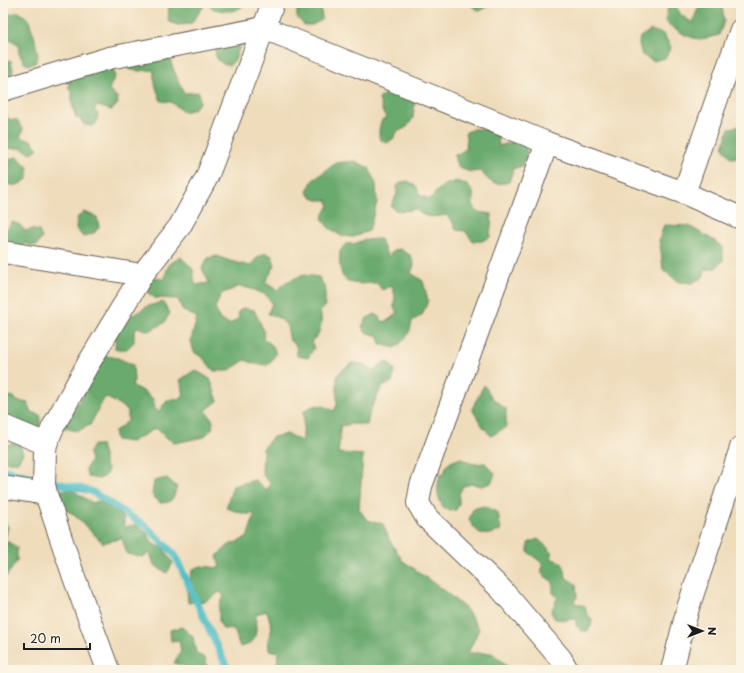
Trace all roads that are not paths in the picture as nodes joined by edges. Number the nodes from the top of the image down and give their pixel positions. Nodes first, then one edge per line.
1 (273, 3) edge
2 (264, 28) junction
3 (741, 30) edge
4 (3, 90) edge
5 (546, 143) junction
6 (684, 193) junction
7 (741, 218) edge
8 (3, 252) edge
9 (142, 275) junction
10 (3, 426) edge
11 (45, 448) junction
12 (741, 448) edge
13 (3, 487) edge
14 (45, 489) junction
15 (108, 670) edge
16 (567, 670) edge
17 (672, 670) edge

1 - 2 street
2 - 4 street
2 - 5 street
2 - 9 street
3 - 6 street
5 - 6 street
5 - 16 street
6 - 7 street
8 - 9 street
9 - 11 street
10 - 11 street
11 - 14 street
12 - 17 street
13 - 14 street
14 - 15 street

